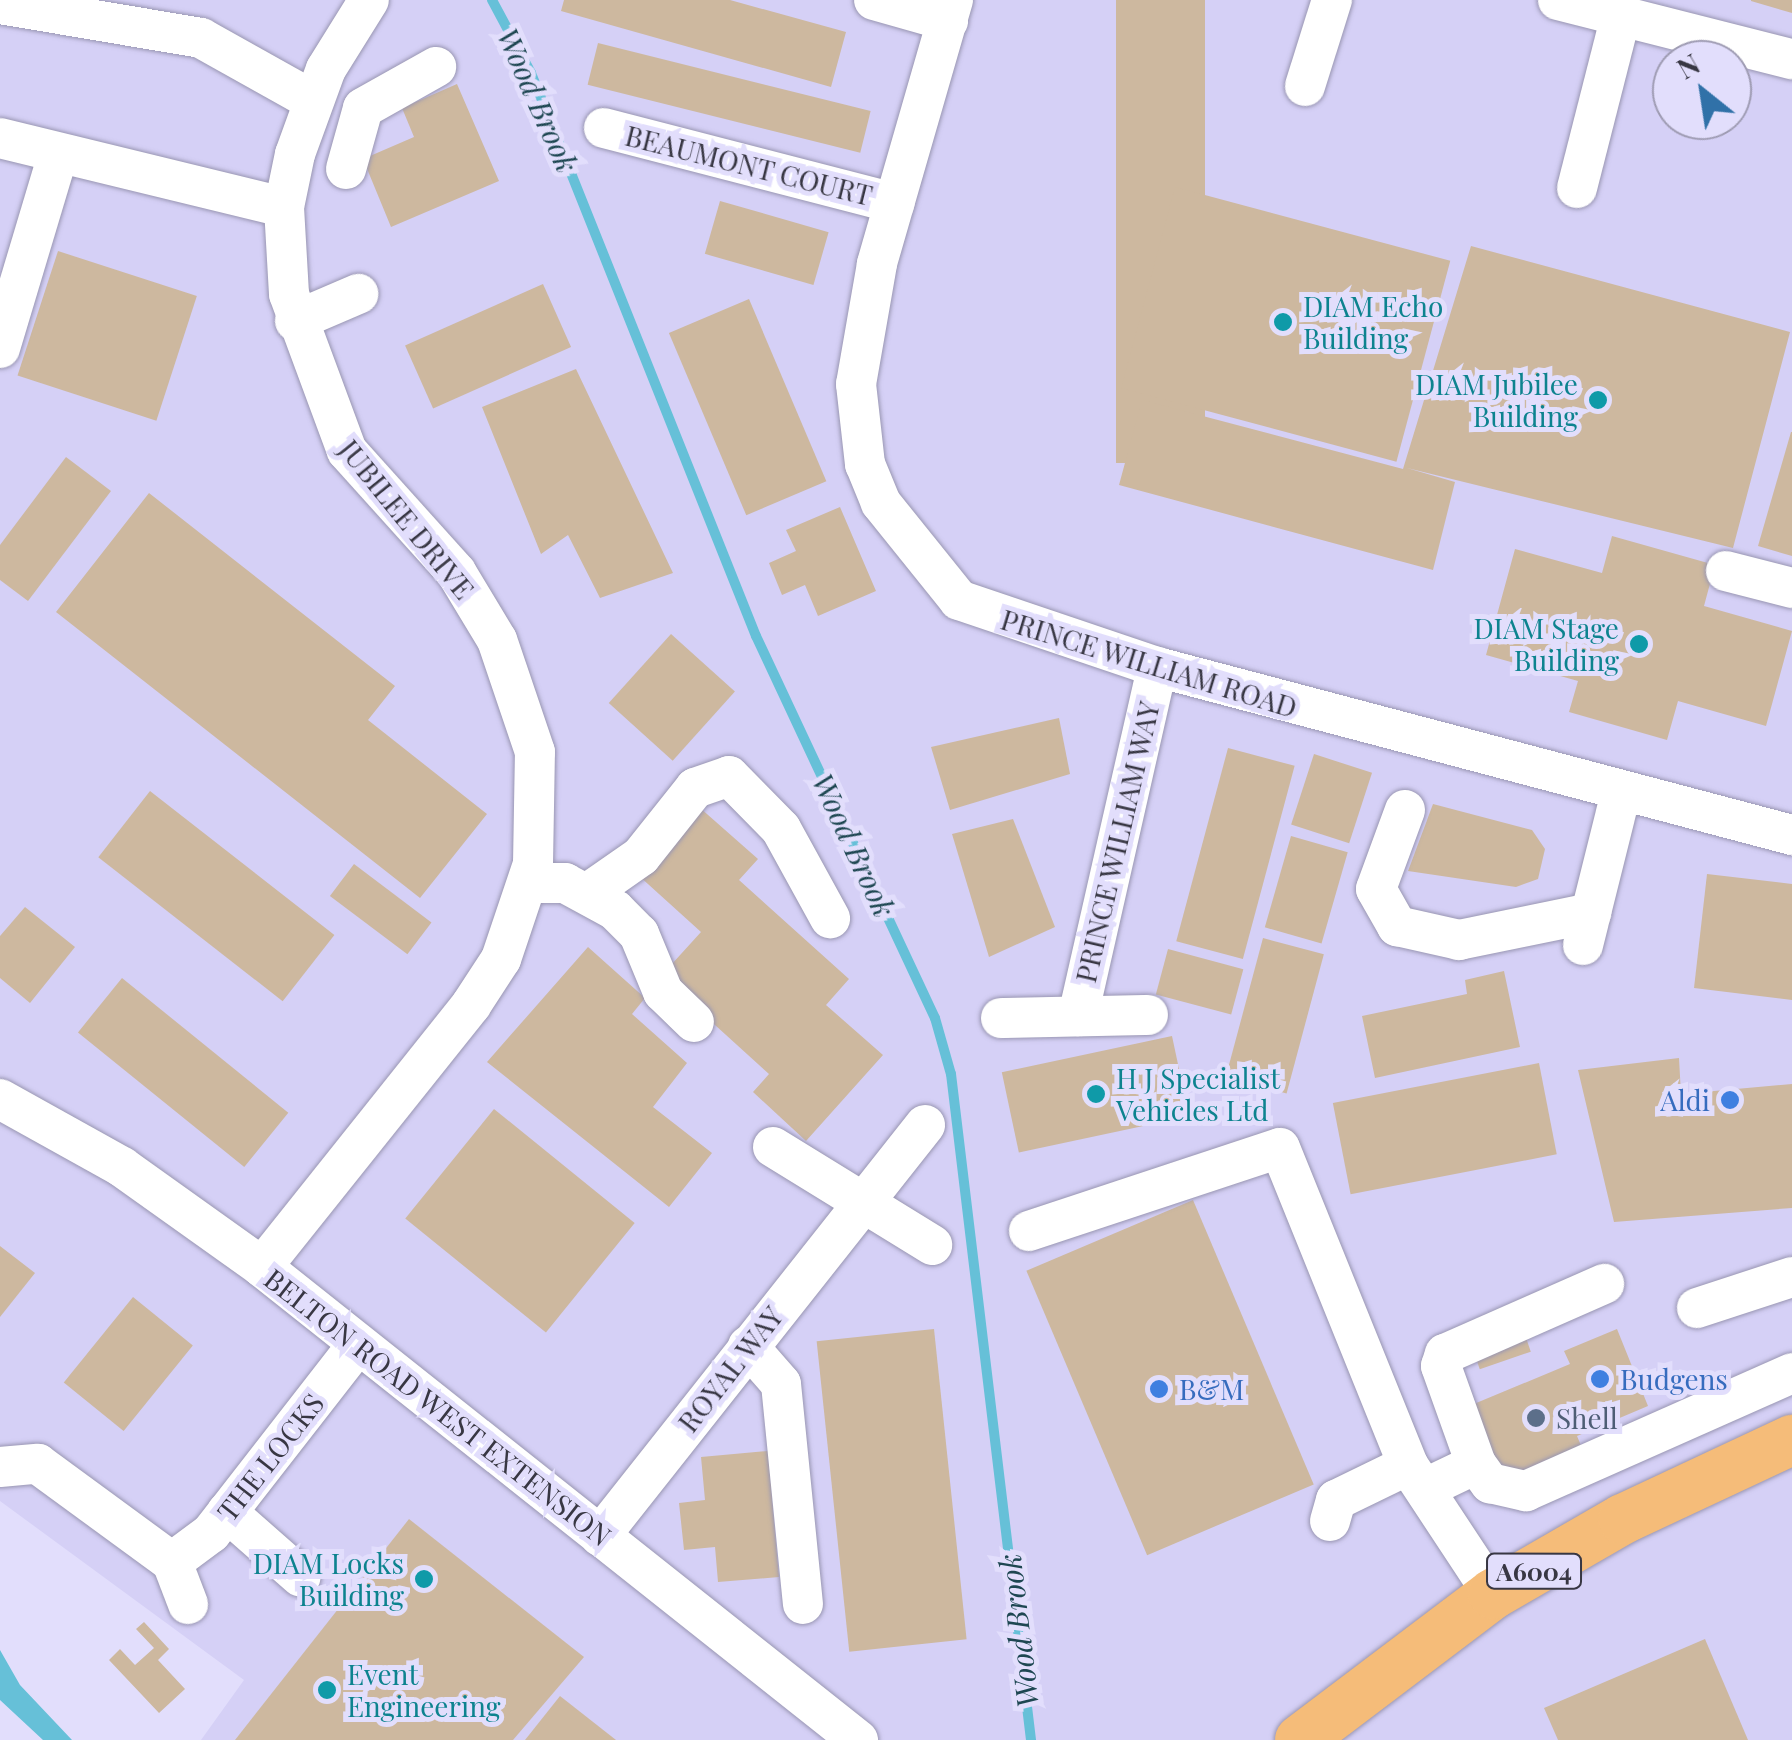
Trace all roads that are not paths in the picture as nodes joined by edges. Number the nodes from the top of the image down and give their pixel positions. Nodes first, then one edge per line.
1 (369, 0) edge
2 (874, 0) edge
3 (1332, 0) edge
4 (1558, 0) edge
5 (0, 4) edge
6 (951, 11) edge
7 (1621, 16) junction
8 (1792, 58) edge
9 (436, 67) dead end
10 (1305, 86) dead end
11 (314, 95) junction
12 (363, 108) junction
13 (604, 128) dead end
14 (0, 138) edge
15 (58, 155) junction
16 (346, 169) dead end
17 (1577, 188) dead end
18 (894, 203) junction
19 (284, 207) junction
20 (358, 294) dead end
21 (295, 321) junction
22 (0, 348) edge
23 (1726, 571) dead end
24 (1792, 588) edge
25 (1157, 668) junction
26 (1620, 797) junction
27 (1405, 810) dead end
28 (1792, 835) edge
29 (529, 883) junction
30 (590, 891) junction
31 (830, 918) dead end
32 (1148, 1015) dead end
33 (1078, 1016) junction
34 (1001, 1018) dead end
35 (694, 1022) dead end
36 (0, 1099) edge
37 (925, 1125) dead end
38 (773, 1148) dead end
39 (861, 1201) junction
40 (1029, 1231) dead end
41 (932, 1245) dead end
42 (262, 1267) junction
43 (1792, 1277) edge
44 (1604, 1284) dead end
45 (1697, 1308) dead end
46 (358, 1344) junction
47 (748, 1346) junction
48 (1792, 1374) edge
49 (1792, 1440) edge
50 (1476, 1464) junction
51 (0, 1467) edge
52 (1419, 1476) junction
53 (227, 1512) junction
54 (1330, 1520) dead end
55 (600, 1536) junction
56 (172, 1562) junction
57 (301, 1577) dead end
58 (1493, 1594) junction
59 (188, 1604) dead end
60 (803, 1604) dead end
61 (858, 1740) edge
62 (1300, 1740) edge

1 - 11 street, JUBILEE DRIVE
2 - 6 street
3 - 10 street
4 - 7 street
5 - 11 street
6 - 18 street, PRINCE WILLIAM ROAD
7 - 8 street
7 - 17 street
9 - 12 street
11 - 12 street
11 - 19 street, JUBILEE DRIVE
12 - 16 street
13 - 18 street, BEAUMONT COURT
14 - 15 street
15 - 19 street
15 - 22 street
18 - 25 street, PRINCE WILLIAM ROAD
19 - 21 street, JUBILEE DRIVE
20 - 21 street
21 - 29 street, JUBILEE DRIVE
23 - 24 street
25 - 26 street, PRINCE WILLIAM ROAD
25 - 33 street, PRINCE WILLIAM WAY
26 - 27 street
26 - 28 street, PRINCE WILLIAM ROAD
29 - 30 street
29 - 42 street, JUBILEE DRIVE
30 - 31 street
30 - 35 street
32 - 33 street, PRINCE WILLIAM WAY
33 - 34 street, PRINCE WILLIAM WAY
36 - 42 street, BELTON ROAD WEST EXTENSION
37 - 39 street, ROYAL WAY
38 - 39 street
39 - 41 street
39 - 47 street, ROYAL WAY
40 - 52 street
42 - 46 street, BELTON ROAD WEST EXTENSION
43 - 45 street
44 - 50 street
46 - 53 street, THE LOCKS
46 - 55 street, BELTON ROAD WEST EXTENSION
47 - 55 street, ROYAL WAY
47 - 60 street
48 - 50 street
49 - 58 main road, A6004
50 - 52 street
51 - 56 street
52 - 54 street
52 - 58 street
53 - 56 street, THE LOCKS
53 - 57 street
55 - 61 street, BELTON ROAD WEST EXTENSION
56 - 59 street
58 - 62 main road, A6004

